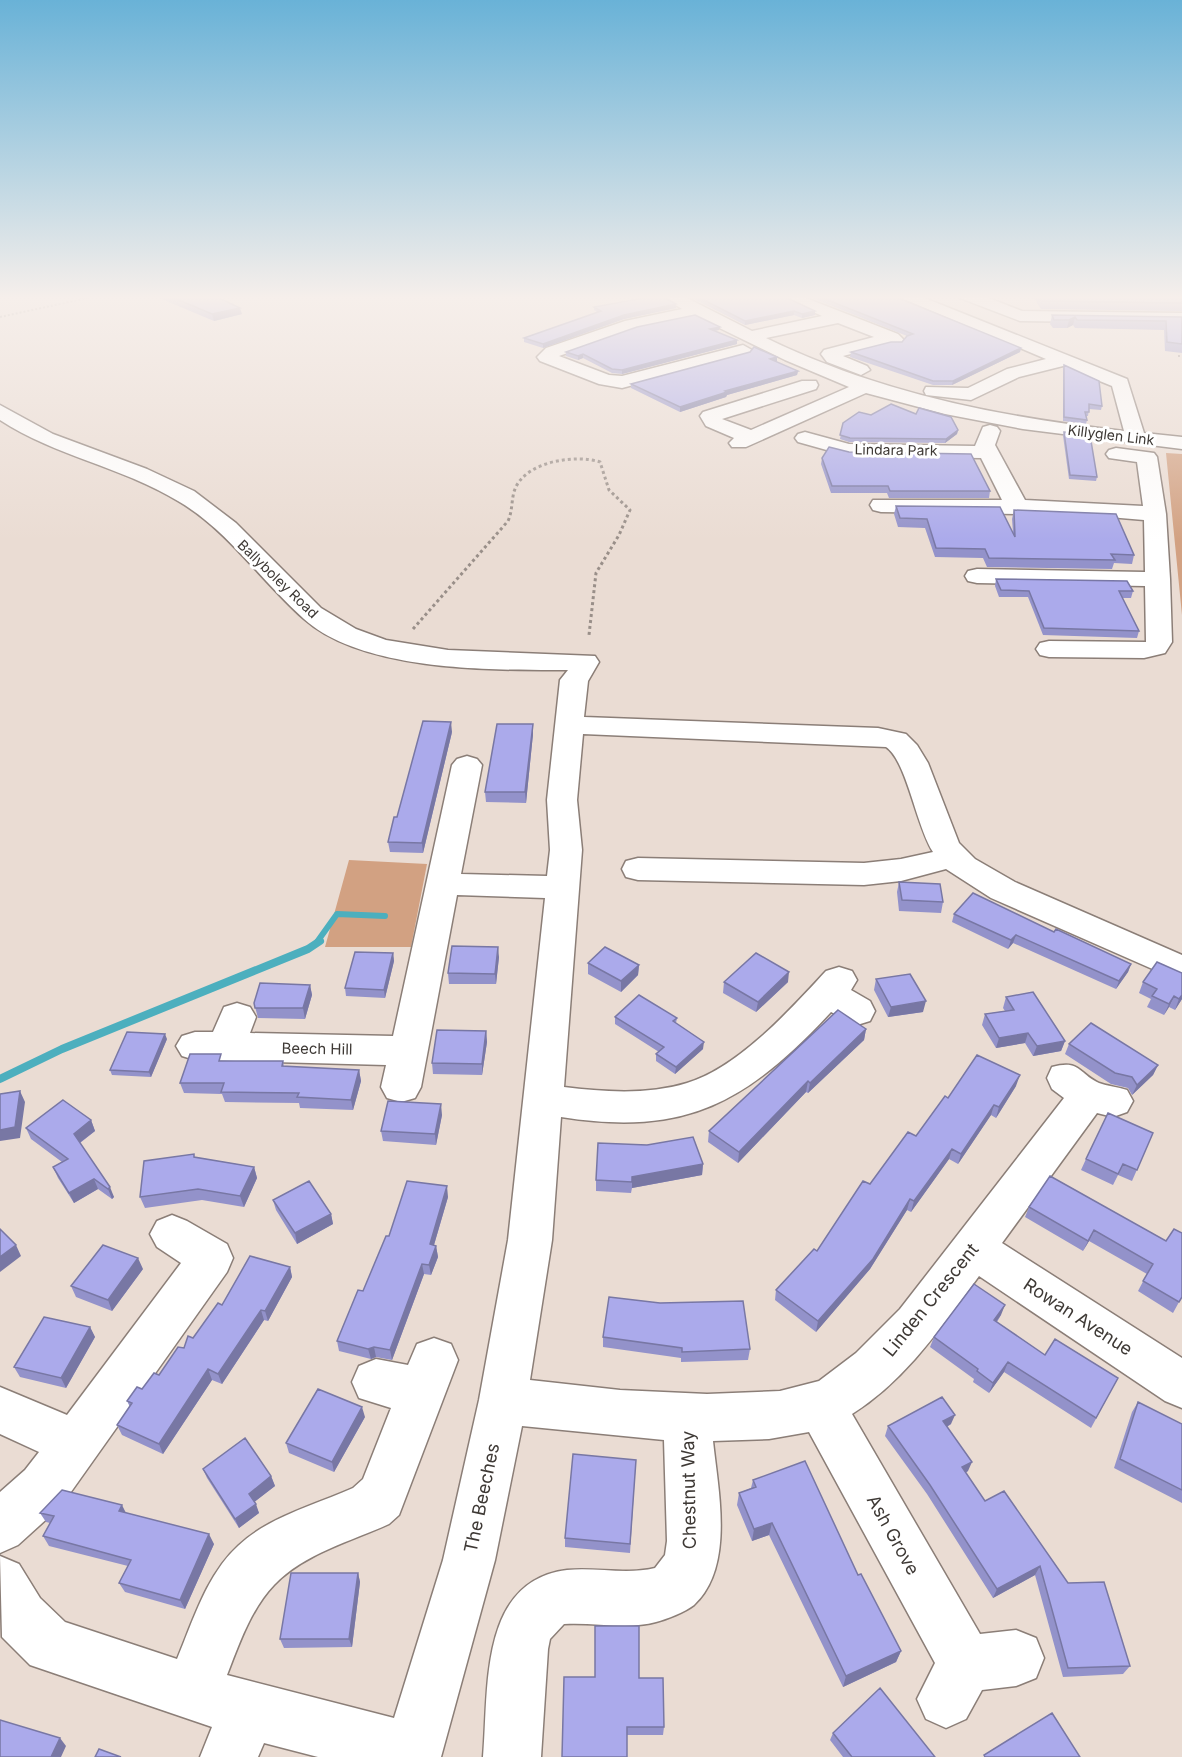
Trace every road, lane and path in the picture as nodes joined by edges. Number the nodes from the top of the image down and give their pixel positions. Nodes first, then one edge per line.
1 (597, 377) edge
2 (638, 377) edge
3 (831, 377) edge
4 (881, 377) edge
5 (1005, 377) edge
6 (1104, 377) edge
7 (808, 388) dead end
8 (864, 395) junction
9 (0, 411) edge
10 (997, 419) junction
11 (1136, 439) junction
12 (1182, 443) edge
13 (988, 452) junction
14 (1116, 454) dead end
15 (1004, 481) junction
16 (1026, 483) dead end
17 (1059, 486) dead end
18 (1092, 490) dead end
19 (881, 505) dead end
20 (1017, 507) junction
21 (1155, 514) junction
22 (977, 576) dead end
23 (1158, 579) junction
24 (413, 629) dead end
25 (589, 635) joint
26 (1067, 654) dead end
27 (586, 665) junction
28 (580, 725) junction
29 (467, 765) dead end
30 (953, 857) junction
31 (638, 869) dead end
32 (443, 884) junction
33 (562, 887) junction
34 (1182, 969) edge
35 (841, 995) dead end
36 (219, 1037) dead end
37 (1089, 1092) dead end
38 (543, 1100) junction
39 (172, 1234) dead end
40 (973, 1248) junction
41 (411, 1378) dead end
42 (1182, 1385) edge
43 (503, 1400) junction
44 (820, 1405) junction
45 (0, 1410) edge
46 (687, 1419) junction
47 (74, 1443) junction
48 (0, 1527) edge
49 (0, 1583) edge
50 (976, 1673) dead end
51 (192, 1690) junction
52 (238, 1733) edge
53 (412, 1754) edge
54 (512, 1757) edge

1 - 2 street
3 - 8 street, Killyglen Link
4 - 5 street
6 - 11 street
7 - 8 street
8 - 10 street, Killyglen Link
8 - 13 street, Lindara Park
9 - 27 street, Ballyboley Road
10 - 11 street, Killyglen Link
10 - 13 street
11 - 12 street, Killyglen Link
13 - 15 street
14 - 21 street
15 - 16 street
15 - 20 street
17 - 18 street
19 - 20 street
20 - 21 street
21 - 23 street
22 - 23 street
23 - 26 street
24 - 25 path
25 - 27 street
27 - 28 street, The Beeches
28 - 30 street
28 - 33 street, The Beeches
29 - 32 street, Beech Hill
30 - 31 street
30 - 34 street
32 - 33 street
32 - 36 street, Beech Hill
33 - 38 street, The Beeches
35 - 38 street
37 - 40 street, Linden Crescent
38 - 43 street, The Beeches
39 - 47 street
40 - 42 street, Rowan Avenue
40 - 44 street, Linden Crescent
41 - 51 street
43 - 46 street, Linden Crescent
43 - 53 street, The Beeches
44 - 46 street, Linden Crescent
44 - 50 street, Ash Grove
45 - 47 street
46 - 54 street, Chestnut Way
47 - 48 street
49 - 51 street, The Beeches
51 - 52 street, The Beeches
52 - 53 street, The Beeches

